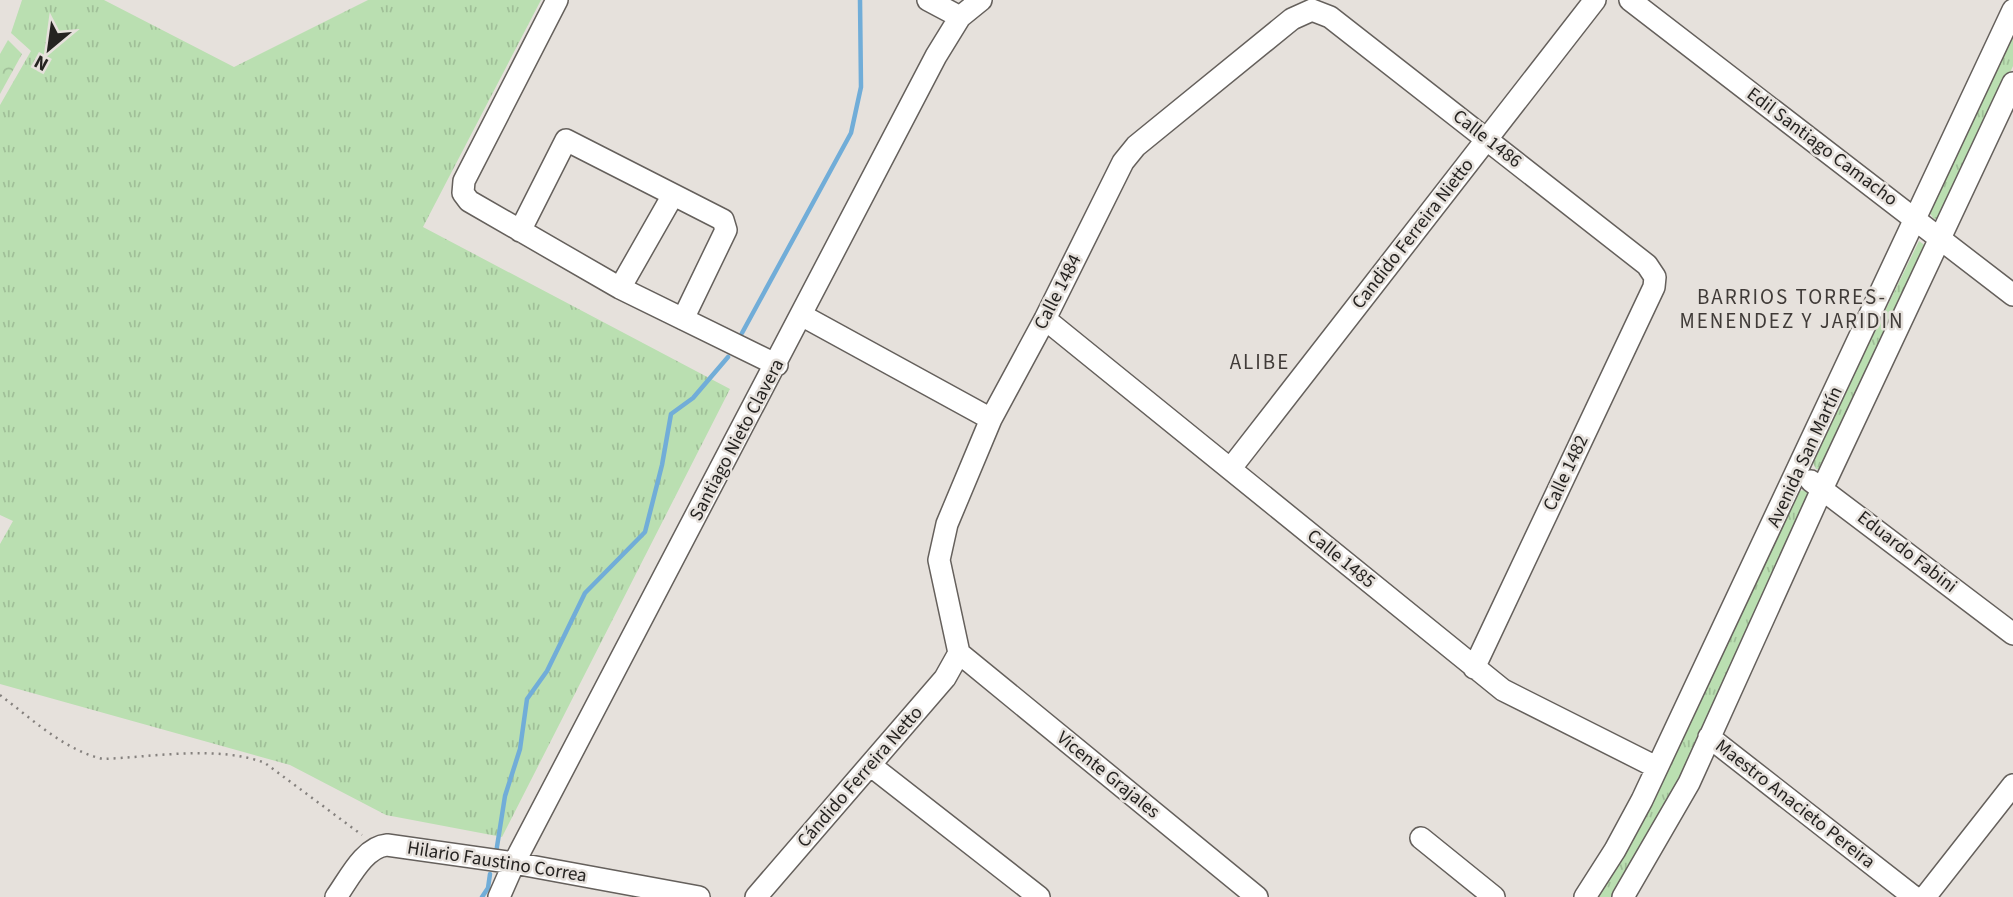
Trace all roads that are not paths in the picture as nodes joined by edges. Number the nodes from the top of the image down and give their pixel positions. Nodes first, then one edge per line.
1 (557, 0) edge
2 (928, 0) edge
3 (981, 0) edge
4 (1595, 0) edge
5 (1630, 0) edge
6 (1312, 10) joint
7 (2013, 10) edge
8 (960, 18) junction
9 (2013, 83) edge
10 (1487, 139) junction
11 (673, 195) junction
12 (1916, 219) junction
13 (520, 231) junction
14 (1941, 240) junction
15 (1655, 277) joint
16 (620, 288) junction
17 (2013, 295) edge
18 (803, 316) junction
19 (683, 319) junction
20 (1045, 319) junction
21 (777, 365) junction
22 (991, 419) junction
23 (1231, 468) junction
24 (1797, 474) junction
25 (1823, 487) junction
26 (2013, 634) edge
27 (959, 653) junction
28 (1474, 668) junction
29 (1709, 737) junction
30 (870, 765) junction
31 (1656, 767) junction
32 (2013, 785) edge
33 (1421, 838) dead end
34 (514, 863) junction
35 (337, 897) edge
36 (499, 897) edge
37 (699, 897) edge
38 (756, 897) edge
39 (1039, 897) edge
40 (1256, 897) edge
41 (1494, 897) edge
42 (1584, 897) edge
43 (1623, 897) edge
44 (1914, 897) edge
45 (1925, 897) edge

1 - 13 street
2 - 8 street
3 - 8 street, Santiago Nieto Clavera
4 - 10 street, Candido Ferreira Nietto
5 - 12 street, Edil Santiago Camacho
6 - 10 street, Calle 1486
6 - 20 street, Calle 1484
7 - 12 street, Avenida San Martín
8 - 18 street, Santiago Nieto Clavera
9 - 14 street, Avenida San Martín
10 - 15 street, Calle 1486
10 - 23 street, Candido Ferreira Nietto
11 - 13 street
11 - 16 street
11 - 19 street
12 - 14 street, Edil Santiago Camacho
12 - 24 street, Avenida San Martín
13 - 16 street
14 - 17 street, Edil Santiago Camacho
14 - 25 street, Avenida San Martín
15 - 28 street, Calle 1482
16 - 19 street
18 - 21 street, Santiago Nieto Clavera
18 - 22 street
19 - 21 street
20 - 22 street, Calle 1484
20 - 23 street, Calle 1485
21 - 34 street, Santiago Nieto Clavera
22 - 27 street, Calle 1484
23 - 28 street, Calle 1485
24 - 25 street, Eduardo Fabini
24 - 31 street, Avenida San Martín
25 - 26 street, Eduardo Fabini
25 - 29 street, Avenida San Martín
27 - 30 street, Cándido Ferreira Netto
27 - 40 street, Vicente Grajales
28 - 31 street, Calle 1485
29 - 43 street, Avenida San Martín
29 - 44 street, Maestro Anacieto Pereira
30 - 38 street, Cándido Ferreira Netto
30 - 39 street
31 - 42 street, Avenida San Martín
32 - 45 street
33 - 41 street
34 - 35 street, Hilario Faustino Correa
34 - 36 street, Santiago Nieto Clavera
34 - 37 street, Hilario Faustino Correa

